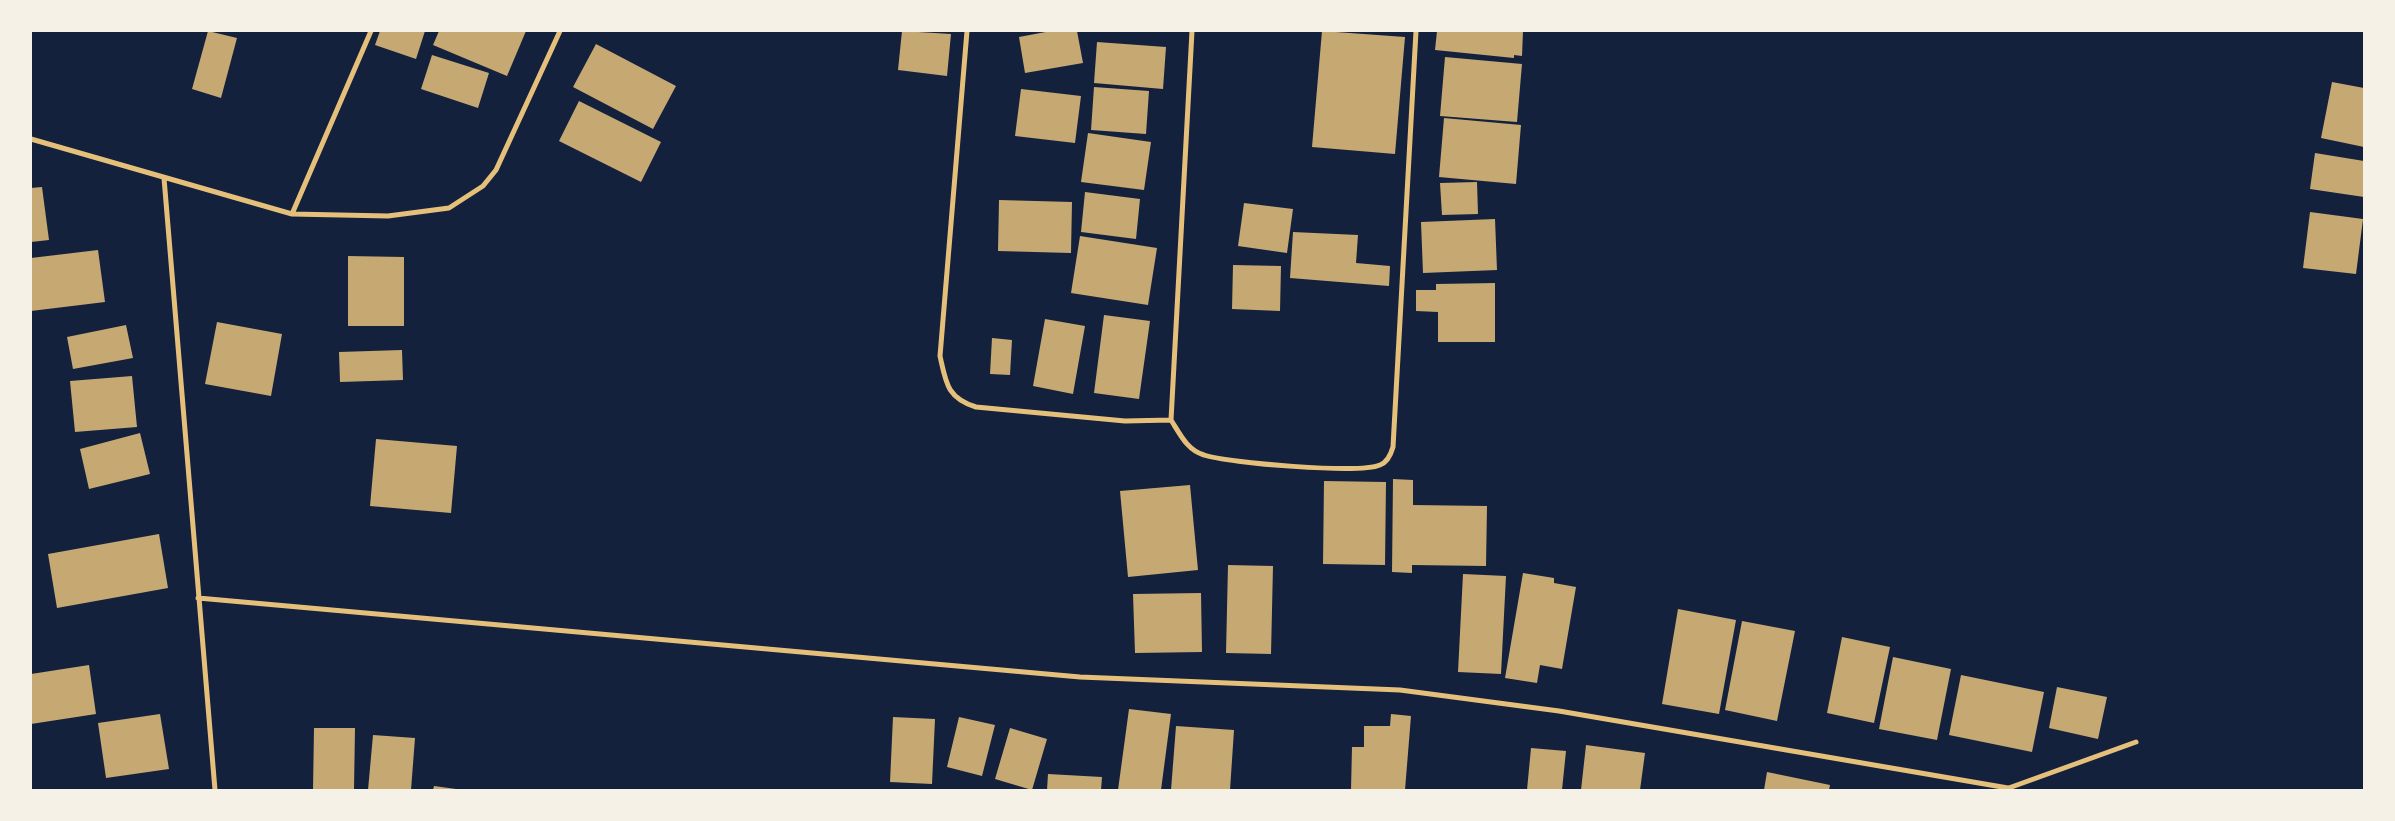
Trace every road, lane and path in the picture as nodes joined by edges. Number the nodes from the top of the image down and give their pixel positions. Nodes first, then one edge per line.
1 (371, 31) edge
2 (560, 31) edge
3 (967, 31) edge
4 (1192, 31) edge
5 (1416, 31) edge
6 (31, 139) edge
7 (164, 178) junction
8 (292, 214) junction
9 (1171, 420) junction
10 (198, 598) junction
11 (2136, 742) dead end
12 (2007, 789) edge
13 (214, 790) edge

1 - 8 street
2 - 8 street
3 - 9 street
4 - 9 street
5 - 9 street
6 - 7 street
7 - 8 street
7 - 10 street
10 - 12 street
10 - 13 street
11 - 12 street

